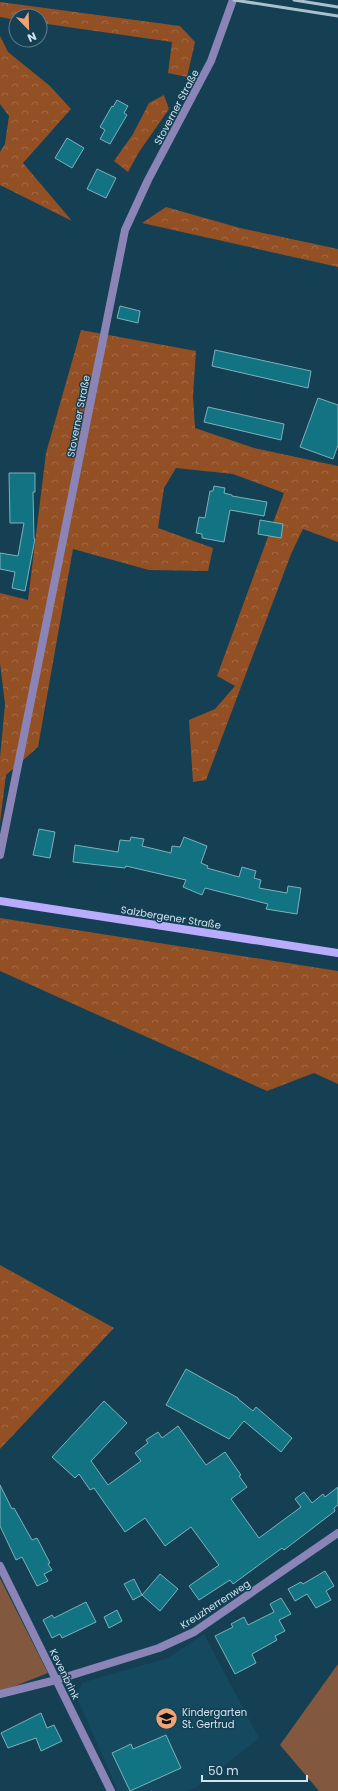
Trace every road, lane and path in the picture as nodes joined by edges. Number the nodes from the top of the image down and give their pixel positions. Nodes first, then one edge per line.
1 (233, 0) edge
2 (0, 855) edge
3 (0, 901) edge
4 (338, 953) edge
5 (338, 1533) edge
6 (0, 1566) edge
7 (56, 1680) junction
8 (0, 1694) edge
9 (111, 1791) edge

1 - 2 street, Stoverner Straße
3 - 4 main road, Salzbergener Straße
5 - 7 street, Kreuzherrenweg
6 - 7 street, Kevenbrink
7 - 8 street, Kreuzherrenweg
7 - 9 street, Kevenbrink

